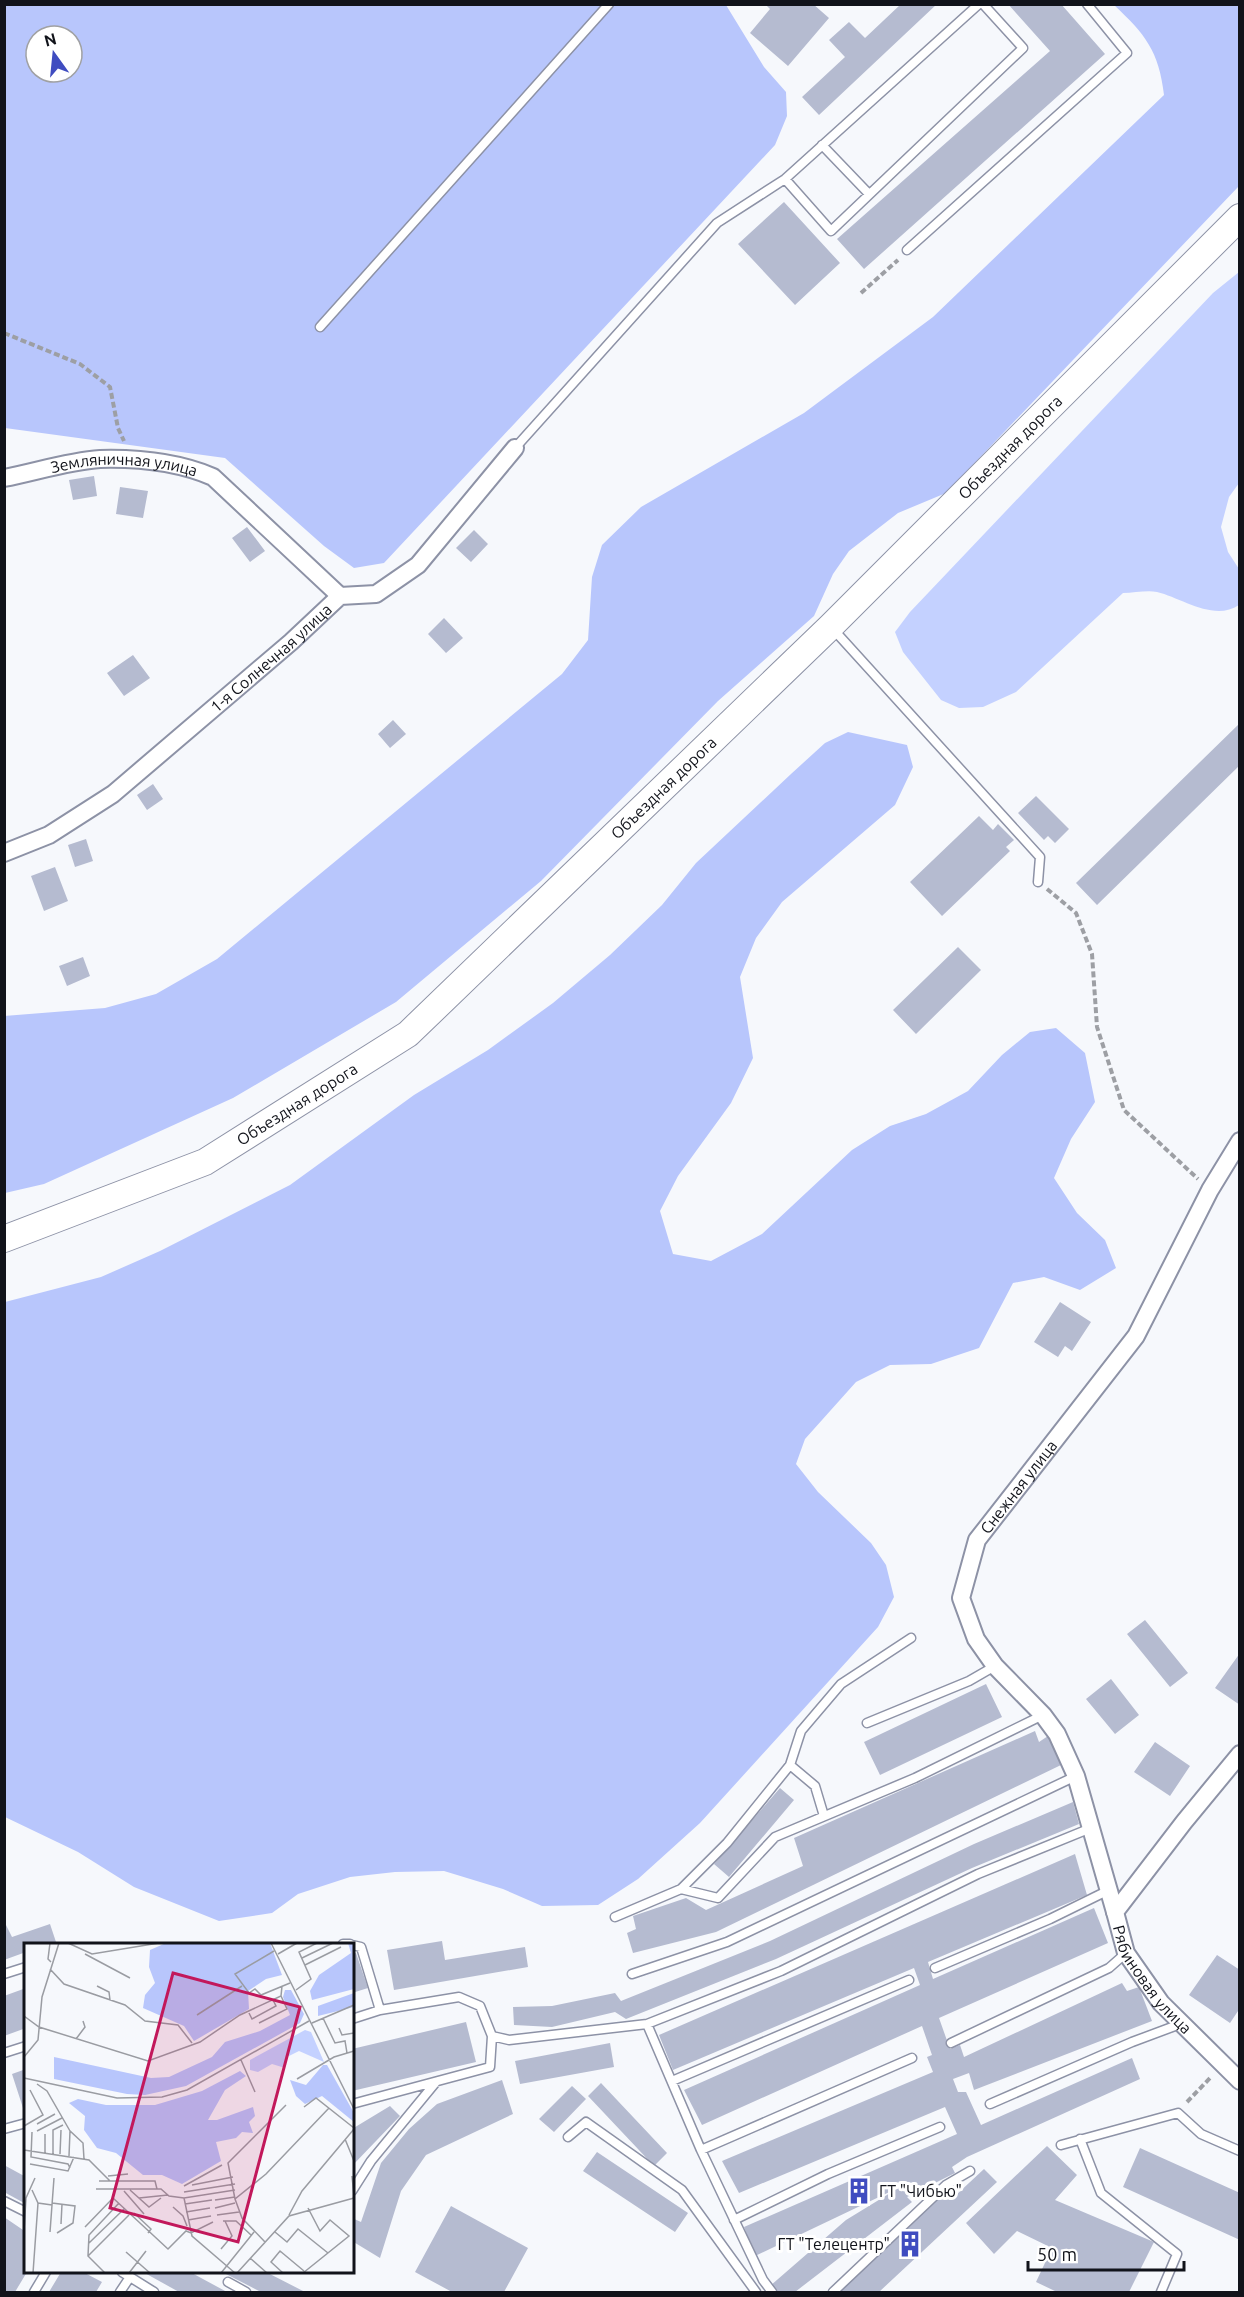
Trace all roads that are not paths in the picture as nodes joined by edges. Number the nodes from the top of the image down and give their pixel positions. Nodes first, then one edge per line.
1 (609, 4) edge
2 (981, 4) edge
3 (1087, 4) edge
4 (822, 145) junction
5 (785, 179) junction
6 (869, 194) junction
7 (1239, 217) edge
8 (907, 250) road end
9 (320, 327) dead end
10 (515, 448) joint
11 (4, 478) edge
12 (340, 596) junction
13 (831, 626) junction
14 (4, 854) edge
15 (1038, 882) road end
16 (1239, 1141) edge
17 (4, 1239) edge
18 (911, 1638) dead end
19 (995, 1666) junction
20 (1043, 1715) junction
21 (867, 1723) dead end
22 (1239, 1754) edge
23 (790, 1765) junction
24 (1076, 1776) junction
25 (824, 1816) junction
26 (1091, 1828) junction
27 (681, 1889) junction
28 (1109, 1890) junction
29 (1115, 1912) junction
30 (615, 1917) dead end
31 (354, 1946) edge
32 (1126, 1953) junction
33 (24, 1968) edge
34 (935, 1968) dead end
35 (4, 1974) edge
36 (632, 1974) dead end
37 (909, 1980) dead end
38 (380, 2010) junction
39 (354, 2018) edge
40 (1183, 2023) junction
41 (647, 2024) junction
42 (492, 2036) junction
43 (951, 2043) dead end
44 (24, 2047) edge
45 (4, 2053) edge
46 (912, 2058) dead end
47 (672, 2081) junction
48 (1239, 2081) edge
49 (436, 2082) junction
50 (354, 2103) edge
51 (990, 2104) dead end
52 (24, 2124) edge
53 (940, 2127) dead end
54 (4, 2129) edge
55 (568, 2137) dead end
56 (1080, 2139) junction
57 (1061, 2145) dead end
58 (701, 2150) junction
59 (1239, 2151) edge
60 (970, 2172) dead end
61 (354, 2188) edge
62 (4, 2201) edge
63 (24, 2211) edge
64 (734, 2220) junction
65 (45, 2273) edge
66 (126, 2274) edge
67 (228, 2282) dead end
68 (34, 2292) edge
69 (120, 2292) edge
70 (154, 2292) edge
71 (246, 2292) edge
72 (756, 2292) edge
73 (772, 2292) edge
74 (833, 2292) edge
75 (1161, 2292) edge

1 - 9 lane
2 - 4 lane
2 - 6 lane
3 - 8 lane
4 - 5 lane
4 - 6 lane
5 - 6 lane
5 - 10 lane
7 - 13 main road, Объездная дорога
10 - 12 street, 1-я Солнечная улица
11 - 12 street, Земляничная улица
12 - 14 street, 1-я Солнечная улица
13 - 15 lane
13 - 17 main road, Объездная дорога
16 - 19 street, Снежная улица
18 - 23 lane
19 - 20 street, Снежная улица
19 - 21 lane
20 - 24 street, Снежная улица
20 - 25 lane
22 - 29 street, Рябиновая улица
23 - 25 lane
23 - 27 lane
24 - 26 street, Снежная улица
24 - 36 lane
25 - 27 lane
26 - 28 street, Снежная улица
26 - 41 lane
27 - 30 lane
28 - 29 street, Снежная улица
28 - 34 lane
29 - 32 street, Рябиновая улица
31 - 38 lane
32 - 40 street, Рябиновая улица
32 - 43 lane
33 - 35 lane
37 - 47 lane
38 - 39 lane
38 - 42 lane
40 - 48 street, Рябиновая улица
40 - 51 lane
41 - 42 lane
41 - 47 lane
42 - 49 lane
44 - 45 lane
46 - 58 lane
47 - 58 lane
49 - 50 lane
49 - 61 lane
52 - 54 lane
53 - 64 lane
55 - 72 lane
56 - 57 lane
56 - 59 lane
56 - 75 lane
58 - 64 lane
60 - 74 lane
62 - 63 lane
64 - 73 lane
65 - 68 lane
66 - 69 lane
66 - 70 lane
67 - 71 lane

